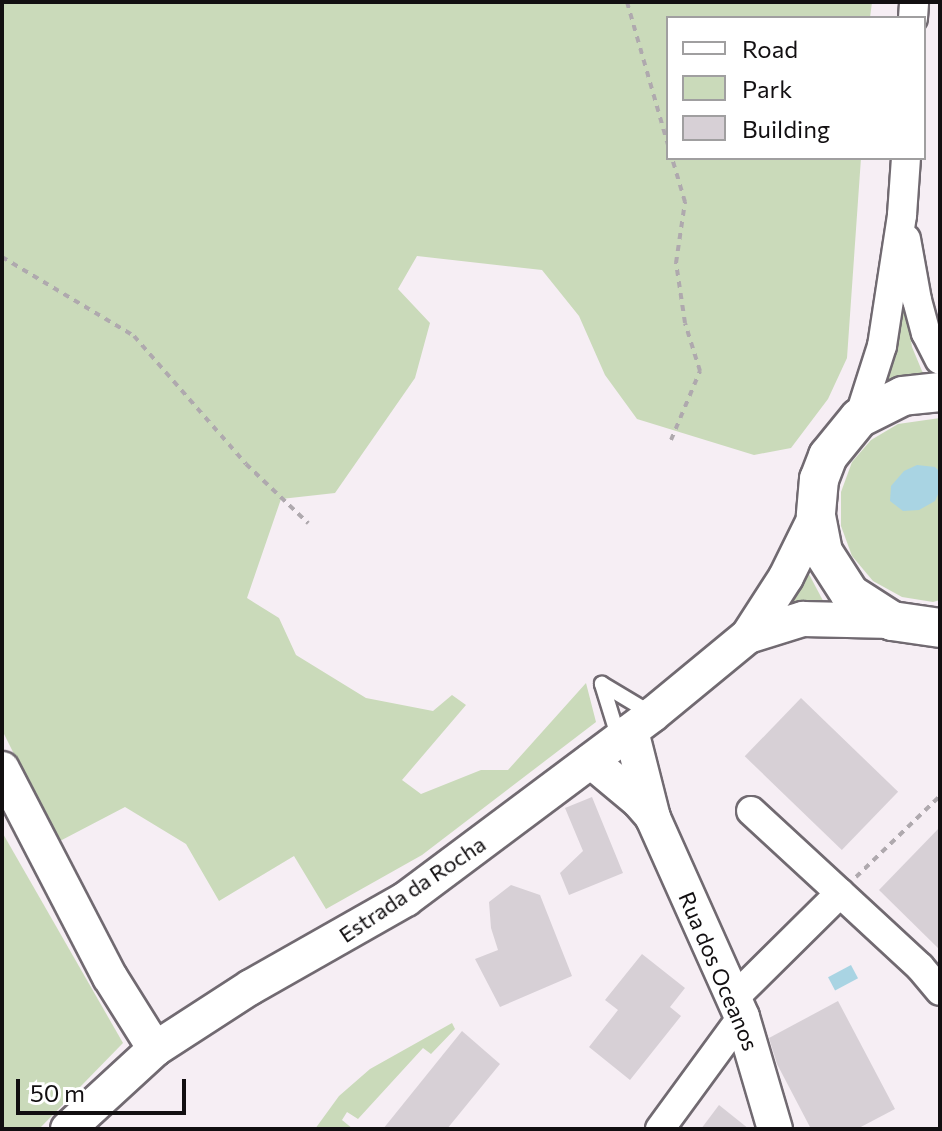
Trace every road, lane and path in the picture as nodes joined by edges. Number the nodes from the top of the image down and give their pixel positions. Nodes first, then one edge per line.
1 (627, 2) edge
2 (666, 138) edge
3 (673, 160) edge
4 (906, 160) edge
5 (902, 215) junction
6 (2, 257) edge
7 (940, 360) edge
8 (940, 392) edge
9 (859, 418) junction
10 (671, 440) dead end
11 (816, 516) junction
12 (308, 523) dead end
13 (913, 625) edge
14 (748, 636) junction
15 (940, 654) edge
16 (634, 728) junction
17 (591, 761) junction
18 (2, 769) edge
19 (940, 796) edge
20 (751, 811) dead end
21 (653, 818) junction
22 (840, 893) junction
23 (940, 991) edge
24 (738, 1008) junction
25 (155, 1049) junction
26 (68, 1129) edge
27 (660, 1129) edge
28 (775, 1129) edge

1 - 2 path
3 - 10 path
4 - 5 street
5 - 7 street
5 - 9 street
6 - 12 path
8 - 9 main road
9 - 11 main road
11 - 13 main road
11 - 14 street, Estrada da Rocha
13 - 14 street, Estrada da Rocha
13 - 15 main road
14 - 16 street, Estrada da Rocha
16 - 17 street, Estrada da Rocha
16 - 21 street
17 - 21 street
17 - 25 street, Estrada da Rocha
18 - 25 street
19 - 22 path
20 - 22 street
21 - 24 street, Rua dos Oceanos
22 - 23 street
22 - 24 street
24 - 27 street
24 - 28 street, Rua dos Oceanos
25 - 26 street, Estrada da Rocha

